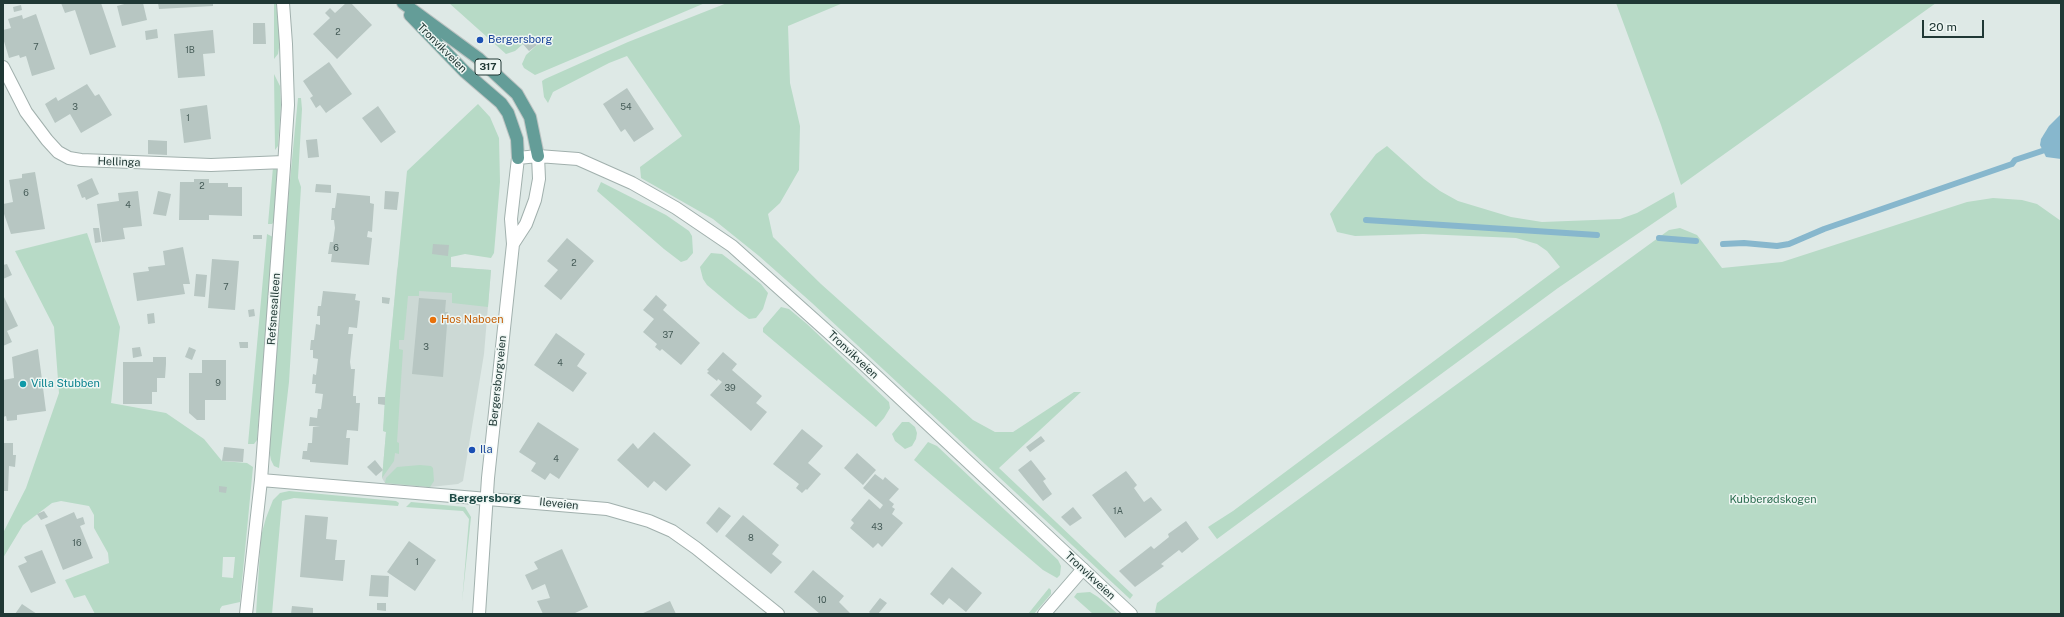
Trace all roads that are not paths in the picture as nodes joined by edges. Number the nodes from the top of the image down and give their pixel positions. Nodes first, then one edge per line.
1 (283, 3) edge
2 (398, 3) edge
3 (403, 3) edge
4 (3, 67) edge
5 (538, 156) junction
6 (518, 158) junction
7 (284, 162) junction
8 (513, 244) junction
9 (261, 480) junction
10 (486, 498) junction
11 (1083, 569) junction
12 (246, 614) edge
13 (479, 614) edge
14 (778, 614) edge
15 (1044, 614) edge
16 (1131, 614) edge

1 - 7 street, Refsnesalleen
2 - 6 main road, Tronvikveien / 317
3 - 5 main road, Tronvikveien / 317
4 - 7 street, Hellinga
5 - 6 street, Tronvikveien
5 - 8 street, Bergersborgveien
5 - 11 street, Tronvikveien
6 - 8 street, Bergersborgveien
7 - 9 street, Refsnesalleen
8 - 10 street, Bergersborgveien
9 - 10 street, Ileveien
9 - 12 street, Refsnesalleen
10 - 13 street, Bergersborgveien
10 - 14 street, Ileveien
11 - 15 street
11 - 16 street, Tronvikveien

